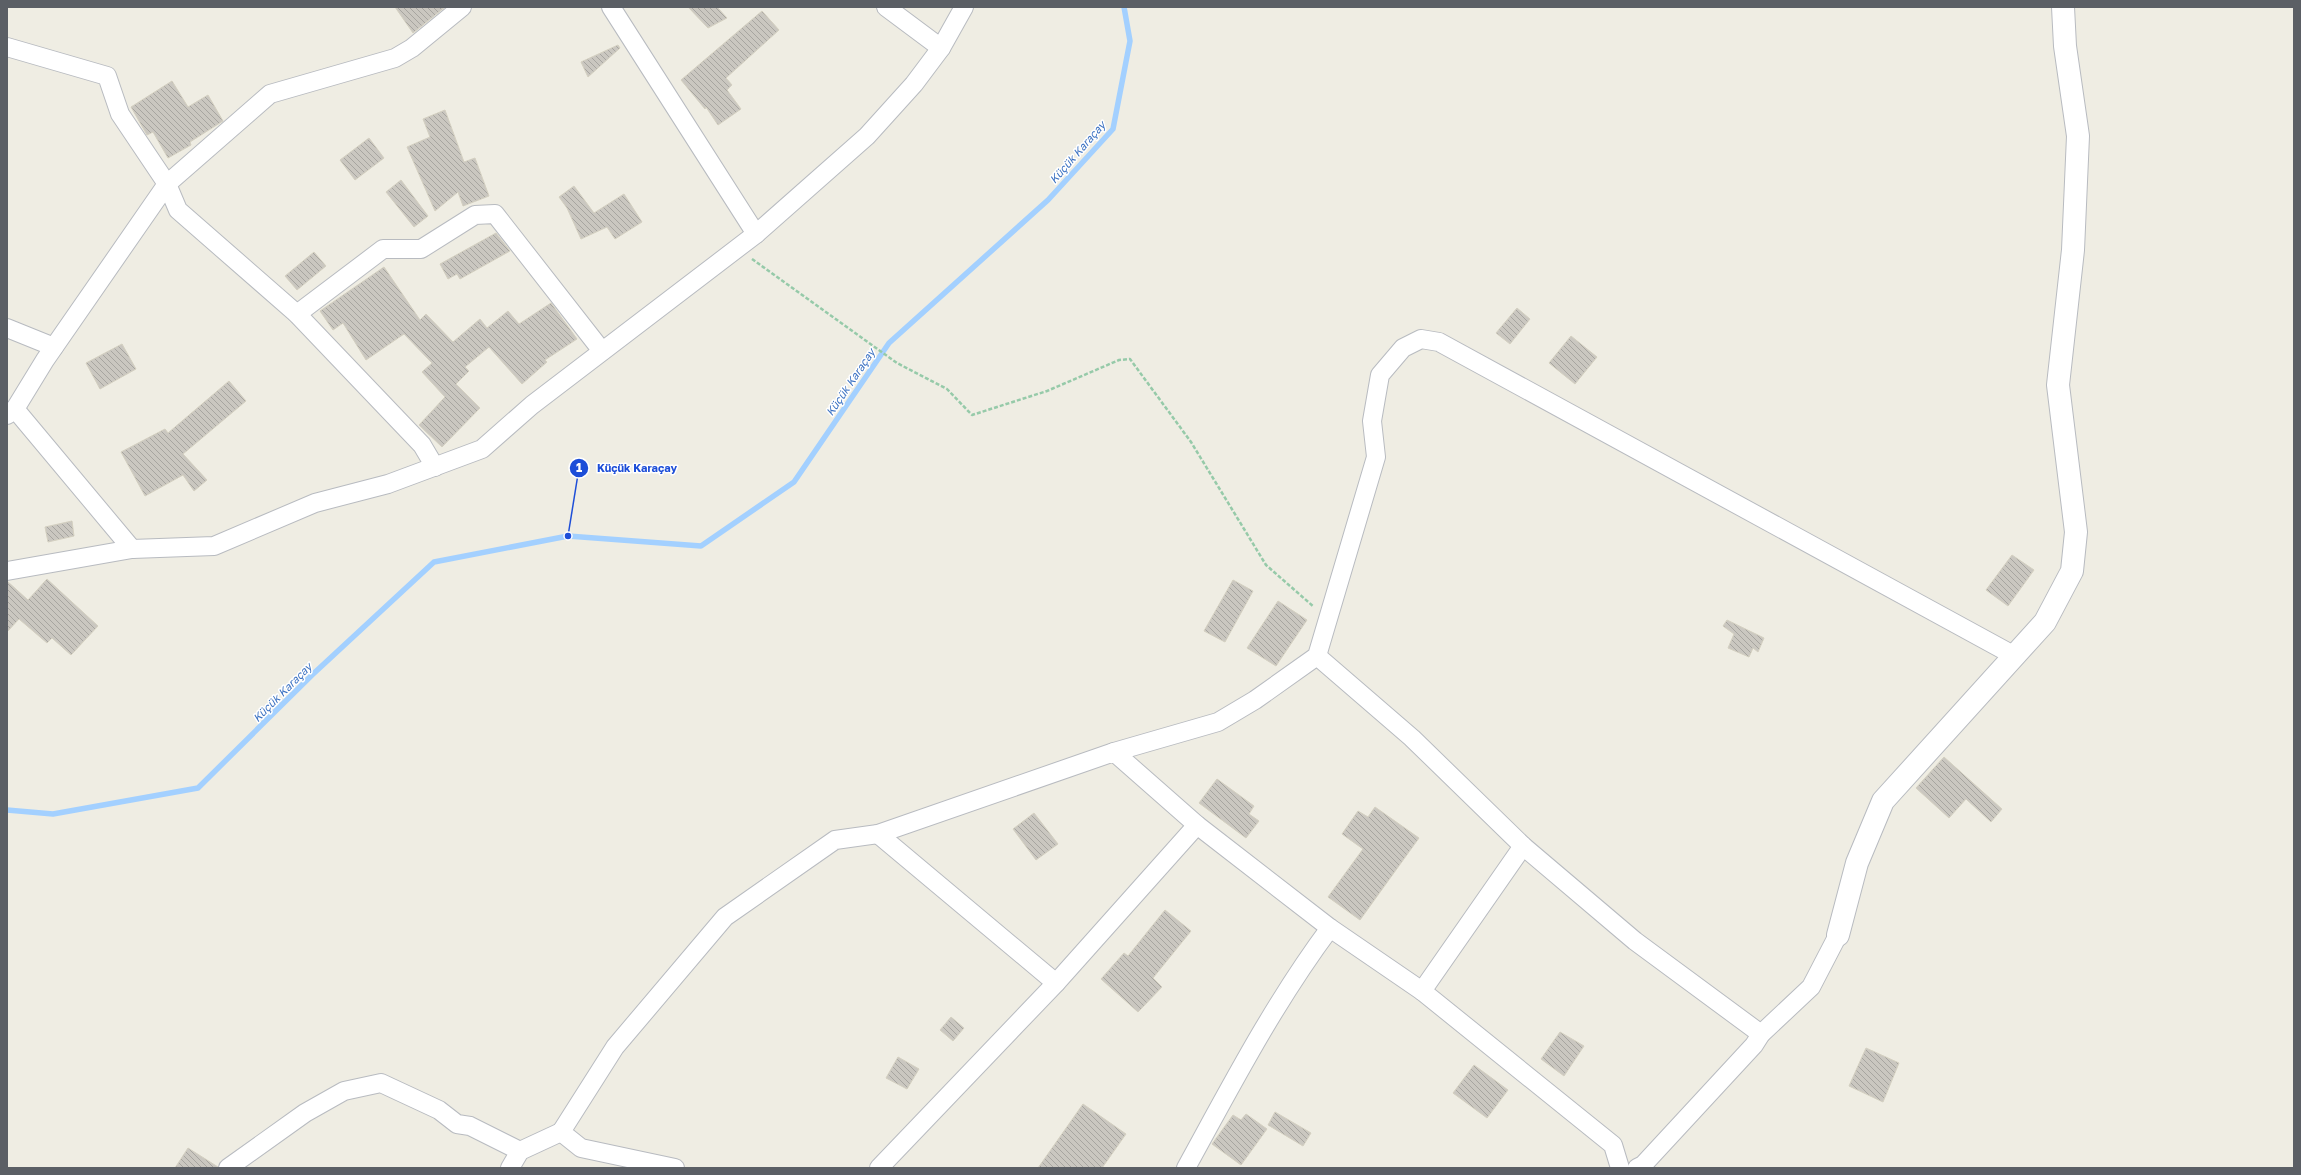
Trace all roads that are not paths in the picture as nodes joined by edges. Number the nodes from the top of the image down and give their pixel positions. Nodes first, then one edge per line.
1 (462, 7) edge
2 (611, 7) edge
3 (886, 7) edge
4 (964, 7) edge
5 (2063, 7) edge
6 (7, 47) edge
7 (941, 48) junction
8 (167, 184) junction
9 (756, 234) junction
10 (297, 314) junction
11 (7, 328) edge
12 (54, 347) junction
13 (602, 351) junction
14 (11, 412) edge
15 (435, 467) junction
16 (132, 549) junction
17 (7, 571) edge
18 (1317, 656) junction
19 (2013, 656) junction
20 (1114, 752) junction
21 (1197, 825) junction
22 (878, 834) junction
23 (1523, 846) junction
24 (1330, 928) junction
25 (1838, 935) joint
26 (1056, 983) junction
27 (1422, 991) junction
28 (1761, 1034) junction
29 (561, 1132) junction
30 (520, 1151) junction
31 (1643, 1167) edge
32 (228, 1168) edge
33 (510, 1168) edge
34 (676, 1168) edge
35 (879, 1168) edge
36 (1186, 1168) edge
37 (1620, 1168) edge

1 - 8 street
2 - 9 street
3 - 7 street
4 - 7 street
5 - 19 street
6 - 8 street
7 - 9 street
8 - 10 street
8 - 12 street
9 - 13 street
10 - 13 street
10 - 15 street
11 - 12 street
12 - 14 street
13 - 15 street
14 - 16 street
15 - 16 street
16 - 17 street
18 - 19 street
18 - 20 street
18 - 23 street
19 - 25 street
20 - 21 street
20 - 22 street
21 - 24 street
21 - 26 street
22 - 26 street
22 - 29 street
23 - 27 street
23 - 28 street
24 - 27 street
24 - 36 street
25 - 28 street
26 - 35 street
27 - 37 street
28 - 31 street
29 - 30 street
29 - 34 street
30 - 32 street
30 - 33 street

